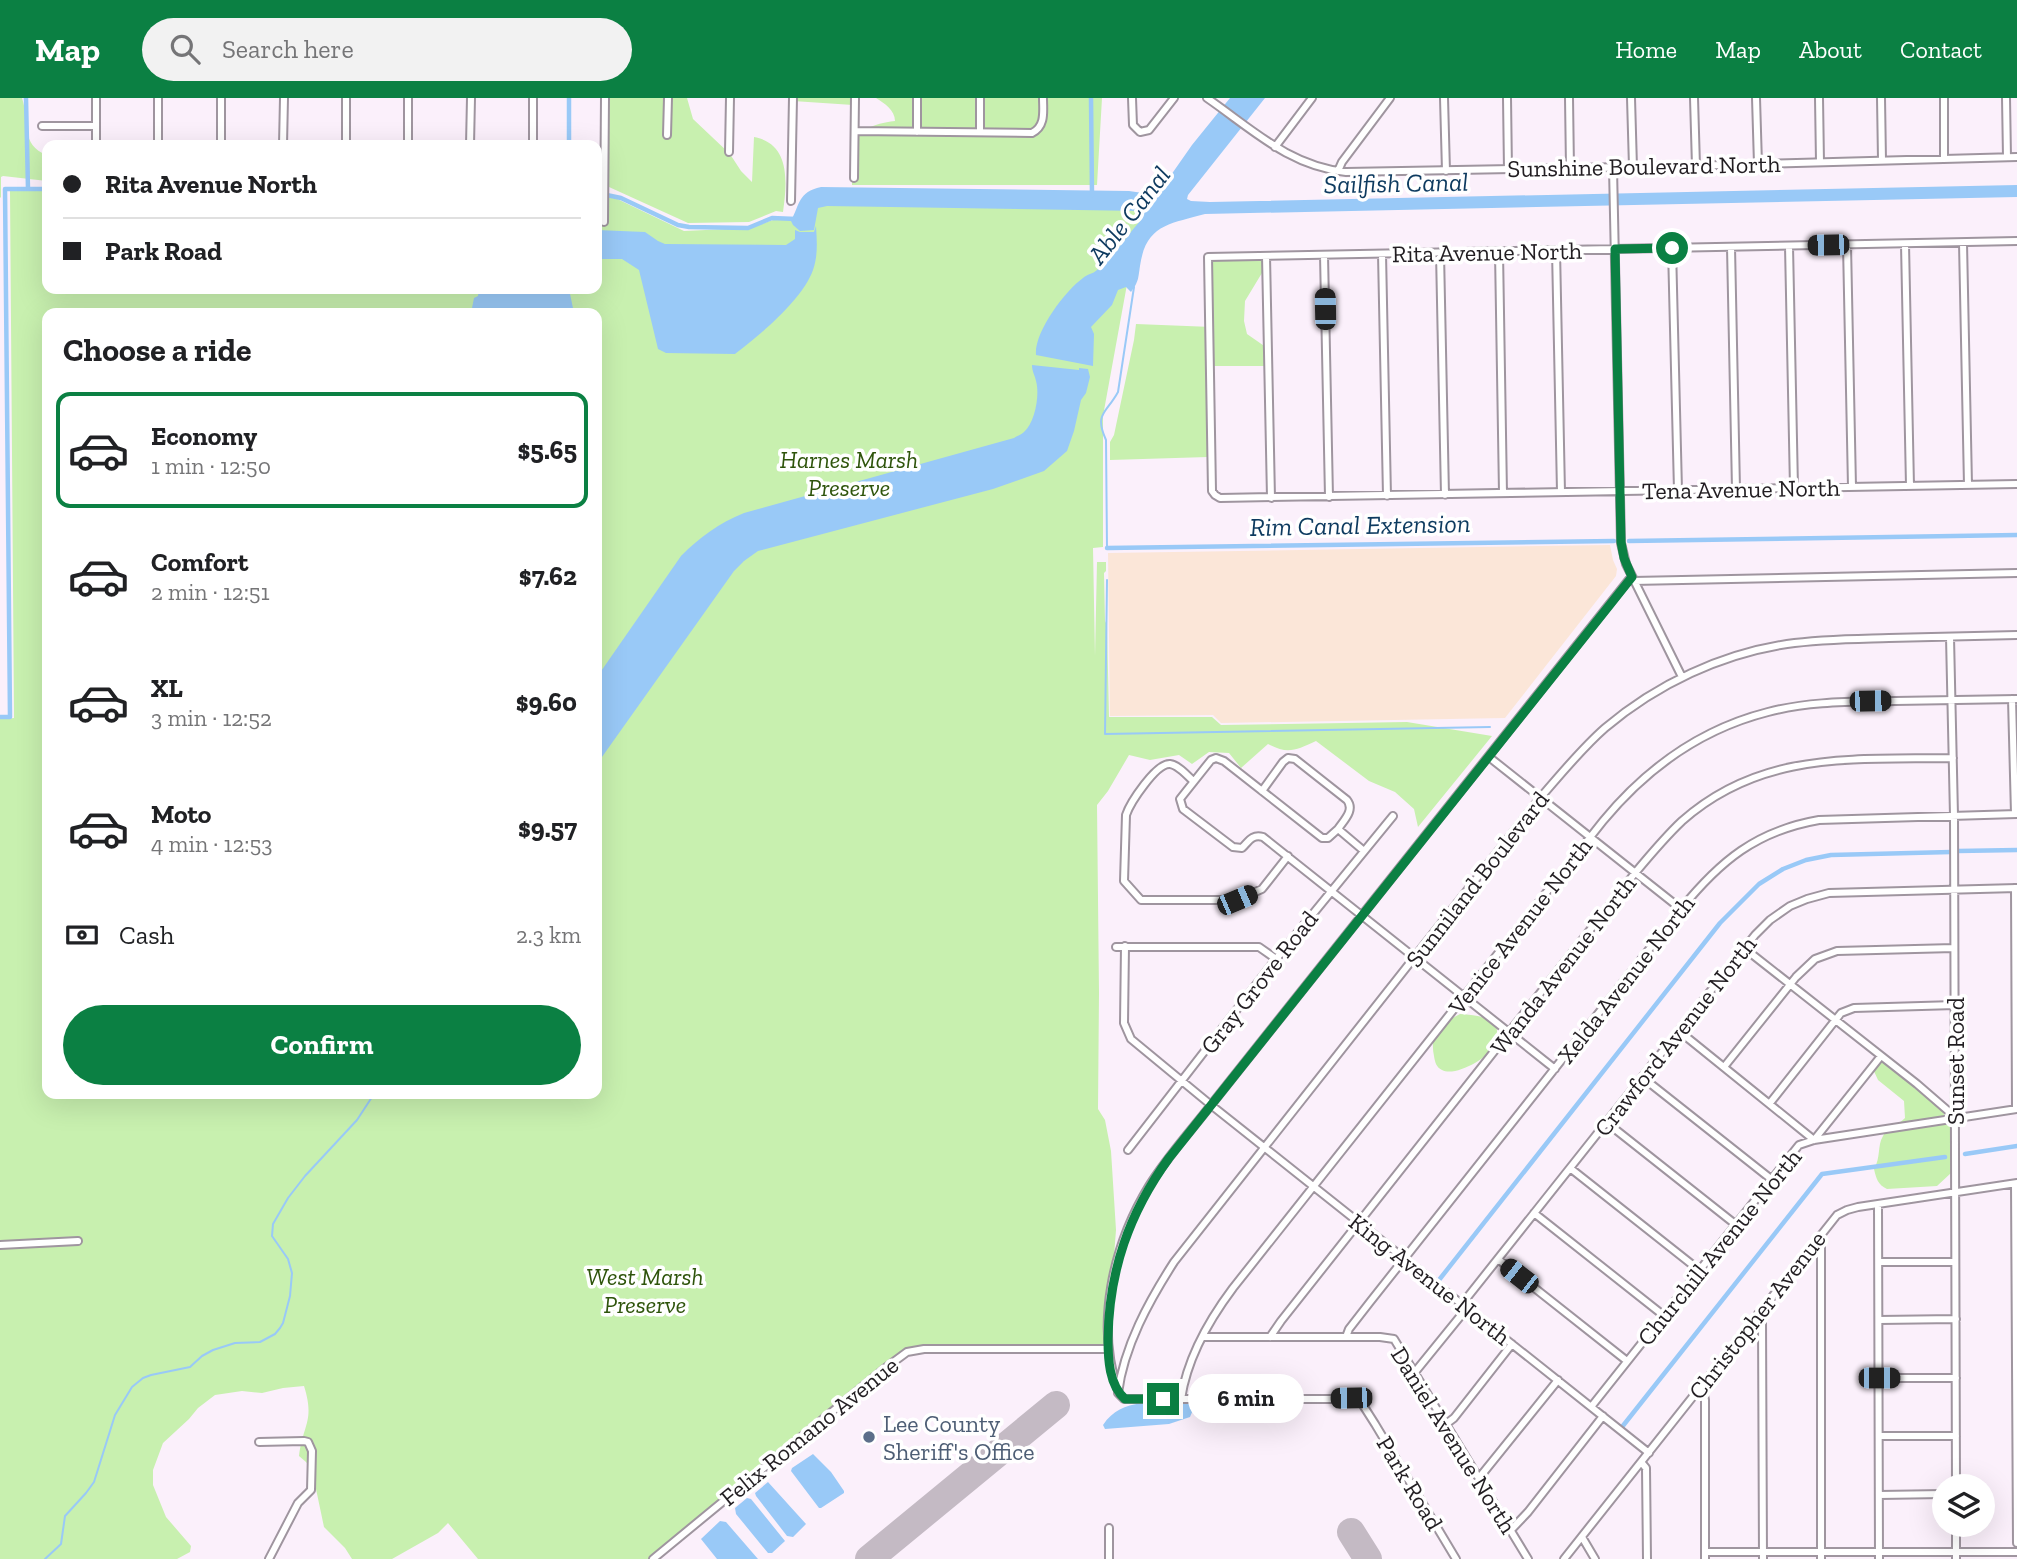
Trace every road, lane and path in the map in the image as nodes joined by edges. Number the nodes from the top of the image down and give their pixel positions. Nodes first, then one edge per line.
1 (96, 98) edge
2 (158, 98) edge
3 (221, 98) edge
4 (284, 98) edge
5 (346, 98) edge
6 (408, 98) edge
7 (471, 98) edge
8 (533, 98) edge
9 (605, 98) edge
10 (668, 98) edge
11 (730, 98) edge
12 (793, 98) edge
13 (855, 98) edge
14 (918, 98) edge
15 (980, 98) edge
16 (1044, 98) edge
17 (1132, 98) edge
18 (1174, 98) edge
19 (1207, 98) edge
20 (1312, 98) edge
21 (1390, 98) edge
22 (1444, 98) edge
23 (1507, 98) edge
24 (1569, 98) edge
25 (1632, 98) edge
26 (1694, 98) edge
27 (1756, 98) edge
28 (1819, 98) edge
29 (1881, 98) edge
30 (1944, 98) edge
31 (2006, 98) edge
32 (42, 126) dead end
33 (96, 126) junction
34 (855, 131) junction
35 (917, 132) junction
36 (979, 132) junction
37 (667, 135) dead end
38 (96, 140) edge
39 (158, 140) edge
40 (220, 140) edge
41 (283, 140) edge
42 (346, 140) edge
43 (408, 140) edge
44 (470, 140) edge
45 (533, 140) edge
46 (1275, 147) junction
47 (729, 152) dead end
48 (2007, 157) junction
49 (2017, 157) edge
50 (1944, 158) junction
51 (1882, 160) junction
52 (1820, 162) junction
53 (1758, 164) junction
54 (1696, 166) junction
55 (1613, 167) junction
56 (1633, 167) junction
57 (1570, 168) junction
58 (1508, 170) junction
59 (1338, 171) junction
60 (1446, 171) junction
61 (854, 178) dead end
62 (791, 201) dead end
63 (604, 222) dead end
64 (2017, 242) edge
65 (1963, 243) junction
66 (1905, 244) junction
67 (1847, 245) junction
68 (1789, 246) junction
69 (1731, 247) junction
70 (1672, 248) junction
71 (1615, 249) junction
72 (1556, 250) junction
73 (1499, 252) junction
74 (1440, 253) junction
75 (1382, 254) junction
76 (1324, 255) junction
77 (1266, 256) junction
78 (2017, 484) edge
79 (1968, 485) junction
80 (1910, 486) junction
81 (1852, 487) junction
82 (1794, 488) junction
83 (1736, 489) junction
84 (1678, 490) junction
85 (1561, 492) junction
86 (1619, 492) junction
87 (1503, 493) junction
88 (1214, 495) joint
89 (1445, 495) junction
90 (1387, 496) junction
91 (1329, 497) junction
92 (1271, 498) junction
93 (2017, 573) edge
94 (1632, 579) junction
95 (2017, 635) edge
96 (1950, 637) junction
97 (1682, 677) junction
98 (2015, 699) edge
99 (1952, 700) junction
100 (1489, 757) junction
101 (1953, 758) junction
102 (1193, 781) junction
103 (1262, 792) junction
104 (1540, 798) junction
105 (2016, 814) edge
106 (1393, 816) dead end
107 (1954, 816) junction
108 (1338, 829) junction
109 (1590, 837) junction
110 (1364, 851) junction
111 (1288, 856) junction
112 (1635, 873) junction
113 (2016, 888) edge
114 (1332, 890) junction
115 (1955, 890) junction
116 (1681, 909) junction
117 (1361, 915) junction
118 (1125, 946) junction
119 (1116, 947) dead end
120 (1744, 948) junction
121 (1954, 948) junction
122 (1415, 957) junction
123 (1276, 959) junction
124 (1791, 984) junction
125 (1464, 997) junction
126 (1955, 1005) junction
127 (1836, 1020) junction
128 (1679, 1031) junction
129 (1509, 1033) junction
130 (1881, 1056) junction
131 (1724, 1067) junction
132 (1555, 1069) junction
133 (1642, 1077) junction
134 (1182, 1082) junction
135 (1770, 1103) junction
136 (1211, 1105) junction
137 (2017, 1109) edge
138 (1956, 1117) junction
139 (1606, 1122) junction
140 (1814, 1140) junction
141 (1264, 1147) junction
142 (1128, 1150) dead end
143 (1570, 1168) junction
144 (1771, 1179) junction
145 (2016, 1184) edge
146 (1314, 1187) junction
147 (1955, 1193) junction
148 (1878, 1204) junction
149 (1534, 1213) junction
150 (1359, 1223) junction
151 (1735, 1224) junction
152 (1821, 1235) junction
153 (78, 1241) dead end
154 (0, 1245) edge
155 (1405, 1258) junction
156 (1498, 1259) junction
157 (1879, 1262) junction
158 (1955, 1262) junction
159 (1699, 1270) junction
160 (1464, 1306) junction
161 (1758, 1314) junction
162 (1663, 1315) junction
163 (1956, 1319) junction
164 (1879, 1320) junction
165 (1203, 1337) junction
166 (1270, 1337) junction
167 (1346, 1337) junction
168 (1512, 1344) junction
169 (1108, 1349) junction
170 (1627, 1361) junction
171 (1110, 1363) junction
172 (1125, 1365) junction
173 (1415, 1371) junction
174 (1879, 1378) junction
175 (1956, 1378) junction
176 (1558, 1380) junction
177 (1702, 1385) junction
178 (1118, 1393) junction
179 (1181, 1399) junction
180 (1591, 1407) junction
181 (1603, 1416) junction
182 (1446, 1424) junction
183 (1879, 1436) junction
184 (1956, 1436) junction
185 (258, 1442) dead end
186 (1649, 1452) junction
187 (1642, 1462) junction
188 (1956, 1474) edge
189 (1479, 1478) junction
190 (1879, 1494) junction
191 (1932, 1494) edge
192 (1109, 1528) dead end
193 (1510, 1531) junction
194 (1582, 1537) junction
195 (1956, 1537) edge
196 (2017, 1543) edge
197 (2017, 1552) edge
198 (1956, 1555) edge
199 (1705, 1556) edge
200 (1763, 1556) edge
201 (1821, 1556) edge
202 (1880, 1556) edge
203 (269, 1559) edge
204 (653, 1559) edge
205 (1109, 1559) edge
206 (1456, 1559) edge
207 (1528, 1559) edge
208 (1564, 1559) edge
209 (1595, 1559) edge
210 (1647, 1559) edge

1 - 33 street
2 - 39 street
3 - 40 street
4 - 41 street
5 - 42 street
6 - 43 street
7 - 44 street
8 - 45 street
9 - 63 street
10 - 37 street
11 - 47 street
12 - 62 street
13 - 34 street
14 - 35 street
15 - 36 street
16 - 36 street
17 - 18 street
19 - 46 street, Sunshine Boulevard North
20 - 46 street
21 - 59 street
22 - 60 street
23 - 58 street
24 - 57 street
25 - 56 street
26 - 54 street
27 - 53 street
28 - 52 street
29 - 51 street
30 - 50 street
31 - 48 street
32 - 33 street
33 - 38 street
34 - 35 street
34 - 61 street
35 - 36 street
46 - 59 street, Sunshine Boulevard North
48 - 49 street, Sunshine Boulevard North
48 - 50 street, Sunshine Boulevard North
50 - 51 street, Sunshine Boulevard North
51 - 52 street, Sunshine Boulevard North
52 - 53 street, Sunshine Boulevard North
53 - 54 street, Sunshine Boulevard North
54 - 56 street, Sunshine Boulevard North
55 - 56 street, Sunshine Boulevard North
55 - 57 street, Sunshine Boulevard North
55 - 71 street
57 - 58 street, Sunshine Boulevard North
58 - 60 street, Sunshine Boulevard North
59 - 60 street, Sunshine Boulevard North
64 - 65 street, Rita Avenue North
65 - 66 street, Rita Avenue North
65 - 79 street
66 - 67 street, Rita Avenue North
66 - 80 street
67 - 68 street, Rita Avenue North
67 - 81 street
68 - 69 street, Rita Avenue North
68 - 82 street
69 - 70 street, Rita Avenue North
69 - 83 street
70 - 71 street, Rita Avenue North
70 - 84 street
71 - 72 street, Rita Avenue North
71 - 86 street
72 - 73 street, Rita Avenue North
72 - 85 street
73 - 74 street, Rita Avenue North
73 - 87 street
74 - 75 street, Rita Avenue North
74 - 89 street
75 - 76 street, Rita Avenue North
75 - 90 street
76 - 77 street, Rita Avenue North
76 - 91 street
77 - 88 street, Rita Avenue North
77 - 92 street
78 - 79 street, Tena Avenue North
79 - 80 street, Tena Avenue North
80 - 81 street, Tena Avenue North
81 - 82 street, Tena Avenue North
82 - 83 street, Tena Avenue North
83 - 84 street, Tena Avenue North
84 - 86 street, Tena Avenue North
85 - 86 street, Tena Avenue North
85 - 87 street, Tena Avenue North
86 - 94 street
87 - 89 street, Tena Avenue North
88 - 92 street, Tena Avenue North
89 - 90 street, Tena Avenue North
90 - 91 street, Tena Avenue North
91 - 92 street, Tena Avenue North
93 - 94 street
94 - 97 street
94 - 100 street
95 - 96 street, Sunniland Boulevard
96 - 97 street, Sunniland Boulevard
96 - 99 street, Sunset Road
97 - 104 street, Sunniland Boulevard
98 - 99 street, Venice Avenue North
98 - 105 street
99 - 101 street, Sunset Road
99 - 109 street, Venice Avenue North
100 - 104 street
100 - 117 street
101 - 107 street, Sunset Road
101 - 112 street, Wanda Avenue North
102 - 103 street
102 - 111 street
102 - 111 street
103 - 108 street
103 - 108 street
104 - 109 street
104 - 122 street, Sunniland Boulevard
105 - 107 street, Xelda Avenue North
106 - 110 street, Gray Grove Road
107 - 115 street, Sunset Road
107 - 116 street, Xelda Avenue North
108 - 110 street
109 - 112 street
109 - 125 street, Venice Avenue North
110 - 114 street, Gray Grove Road
111 - 114 street
112 - 116 street
112 - 129 street, Wanda Avenue North
113 - 115 street, Crawford Avenue North
113 - 137 street
114 - 117 street
114 - 123 street, Gray Grove Road
115 - 120 street, Crawford Avenue North
115 - 121 street, Sunset Road
116 - 132 street, Xelda Avenue North
117 - 122 street
117 - 136 street
118 - 119 street
118 - 123 street
118 - 134 street, King Avenue North
120 - 124 street
120 - 128 street, Crawford Avenue North
121 - 124 street
121 - 126 street, Sunset Road
122 - 125 street
122 - 141 street, Sunniland Boulevard
123 - 134 street, Gray Grove Road
124 - 127 street
124 - 131 street
125 - 129 street
125 - 146 street, Venice Avenue North
126 - 127 street
126 - 138 street, Sunset Road
127 - 130 street
127 - 135 street
128 - 131 street
128 - 133 street, Crawford Avenue North
129 - 132 street
129 - 150 street, Wanda Avenue North
130 - 138 street
130 - 140 street
131 - 135 street
132 - 155 street, Xelda Avenue North
133 - 139 street, Crawford Avenue North
133 - 144 street
134 - 136 street, King Avenue North
134 - 142 street, Gray Grove Road
135 - 140 street
136 - 141 street, King Avenue North
136 - 169 street
137 - 138 street, Churchill Avenue North
138 - 140 street, Churchill Avenue North
138 - 147 street, Sunset Road
139 - 143 street, Crawford Avenue North
139 - 151 street
140 - 144 street, Churchill Avenue North
141 - 146 street, King Avenue North
141 - 172 street, Sunniland Boulevard
143 - 149 street, Crawford Avenue North
143 - 159 street
144 - 151 street, Churchill Avenue North
145 - 147 street, Christopher Avenue
145 - 196 street
146 - 150 street, King Avenue North
146 - 165 street, Venice Avenue North
147 - 148 street, Christopher Avenue
147 - 158 street, Sunset Road
148 - 152 street, Christopher Avenue
148 - 157 street
149 - 156 street, Crawford Avenue North
149 - 162 street
150 - 155 street, King Avenue North
150 - 166 street, Wanda Avenue North
151 - 159 street, Churchill Avenue North
152 - 161 street, Christopher Avenue
152 - 201 street
153 - 154 street
155 - 160 street, King Avenue North
155 - 167 street, Xelda Avenue North
156 - 160 street, Crawford Avenue North
156 - 170 street
157 - 158 street
157 - 164 street
158 - 163 street, Sunset Road
159 - 162 street, Churchill Avenue North
160 - 168 street, King Avenue North
160 - 173 street, Crawford Avenue North
161 - 177 street, Christopher Avenue
161 - 200 street
162 - 170 street, Churchill Avenue North
163 - 164 street
163 - 175 street, Sunset Road
164 - 174 street
165 - 166 street, Daniel Avenue North
165 - 179 street, Venice Avenue North
166 - 167 street, Daniel Avenue North
167 - 173 street, Daniel Avenue North
168 - 176 street, King Avenue North
168 - 182 street
169 - 171 street
169 - 204 street, Felix Romano Avenue
170 - 180 street, Churchill Avenue North
171 - 172 street
171 - 178 street
172 - 178 street, Sunniland Boulevard
173 - 182 street, Daniel Avenue North
174 - 175 street
174 - 183 street
175 - 184 street, Sunset Road
176 - 180 street, King Avenue North
176 - 189 street
177 - 186 street, Christopher Avenue
177 - 199 street
178 - 179 street, Park Road
179 - 206 street, Park Road
180 - 181 street, King Avenue North
181 - 186 street, King Avenue North
181 - 193 street
182 - 189 street, Daniel Avenue North
183 - 184 street
183 - 190 street
184 - 188 street, Sunset Road
185 - 203 street
186 - 187 street, Christopher Avenue
187 - 194 street, Christopher Avenue
187 - 210 street
189 - 193 street, Daniel Avenue North
190 - 191 street
190 - 202 street
192 - 205 street
193 - 207 street, Daniel Avenue North
194 - 208 street, Christopher Avenue
194 - 209 street
195 - 198 street
197 - 198 street
198 - 202 street
199 - 200 street
200 - 201 street
201 - 202 street

